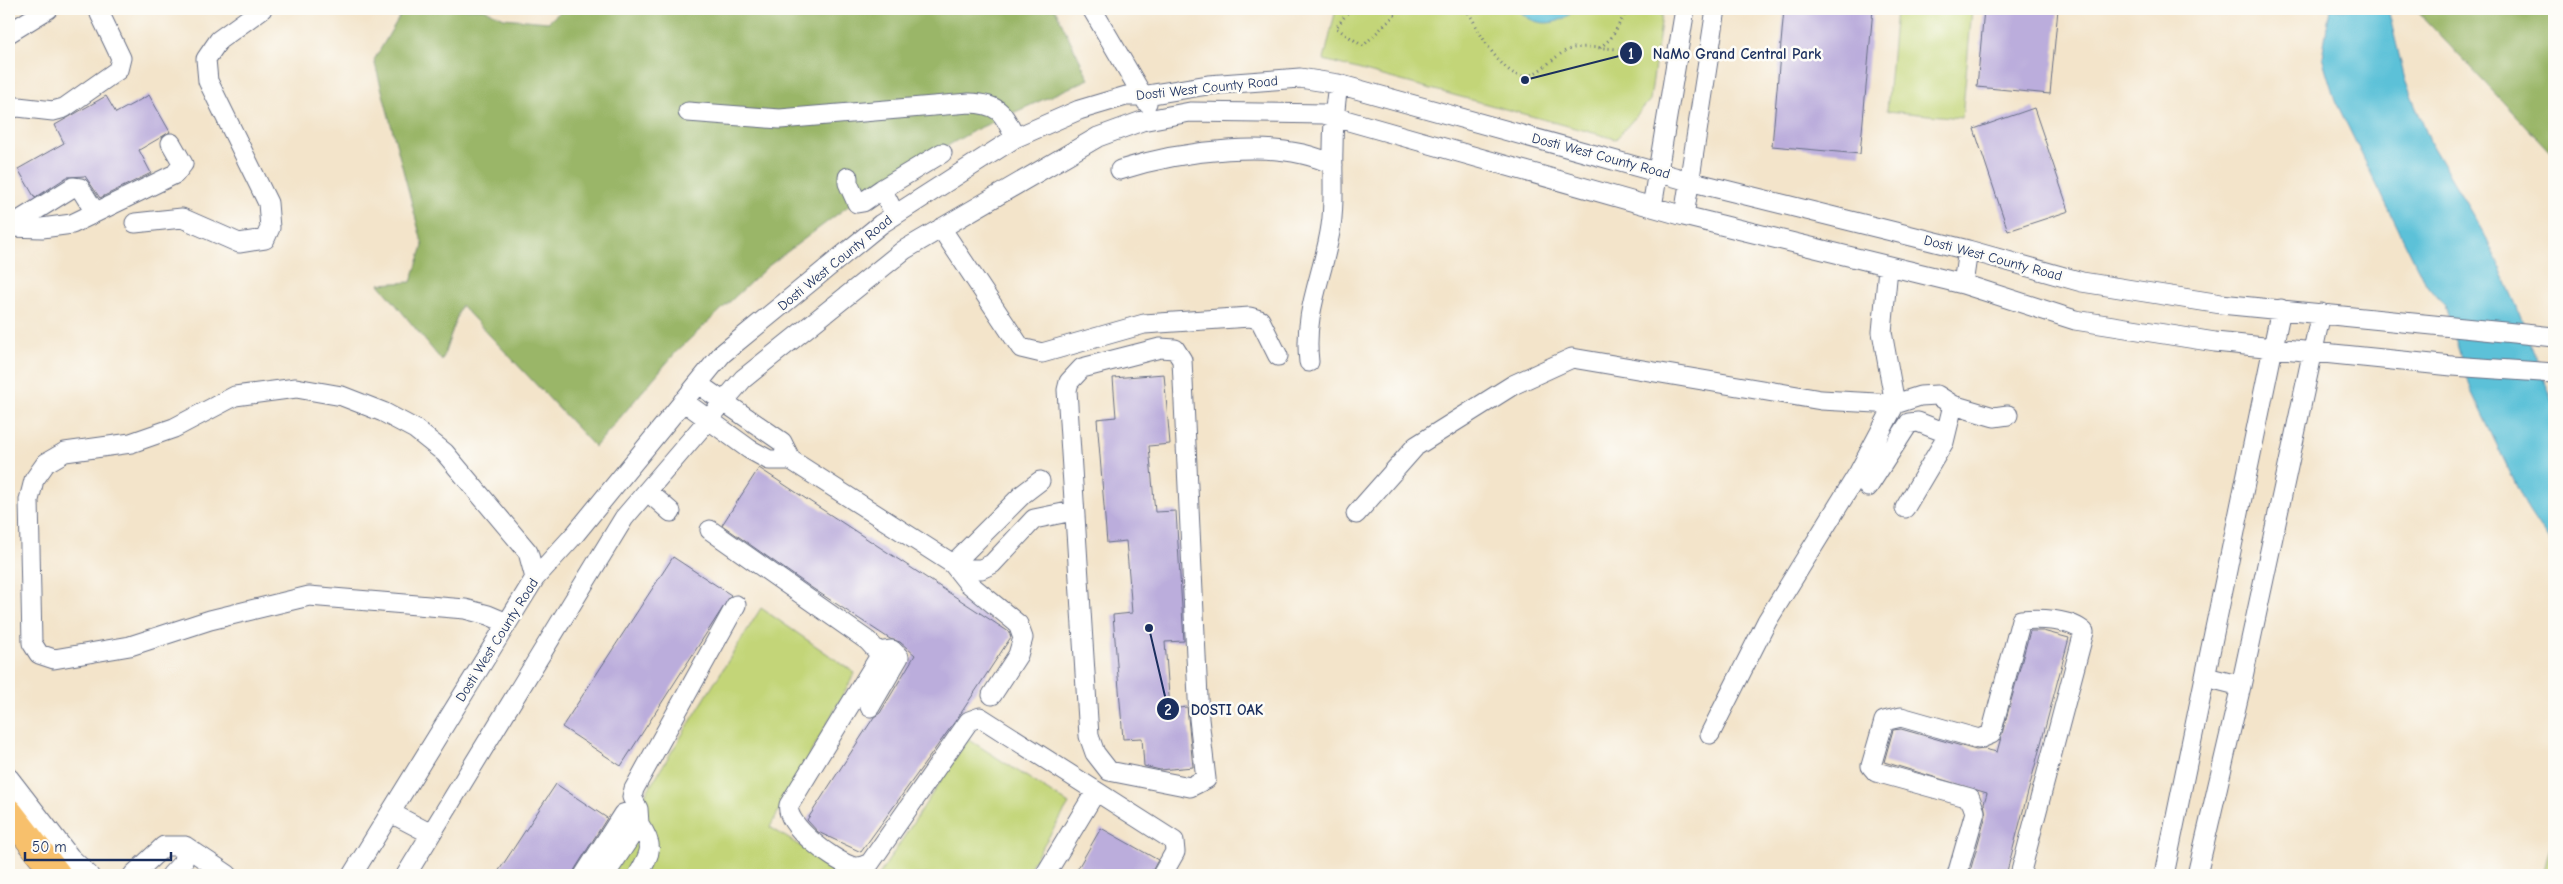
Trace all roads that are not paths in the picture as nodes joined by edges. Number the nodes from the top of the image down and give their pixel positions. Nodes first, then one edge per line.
1 (48, 9) edge
2 (100, 9) edge
3 (262, 9) edge
4 (1092, 9) edge
5 (1685, 9) edge
6 (1716, 9) edge
7 (9, 33) edge
8 (1338, 84) junction
9 (1141, 96) junction
10 (9, 108) edge
11 (688, 112) dead end
12 (1334, 116) junction
13 (1159, 118) junction
14 (1015, 138) junction
15 (172, 143) dead end
16 (942, 153) dead end
17 (1333, 165) junction
18 (1120, 170) dead end
19 (1657, 172) junction
20 (848, 177) dead end
21 (1689, 180) junction
22 (882, 190) junction
23 (1652, 207) junction
24 (95, 212) junction
25 (895, 215) junction
26 (1684, 216) junction
27 (135, 223) dead end
28 (9, 227) edge
29 (941, 228) junction
30 (1968, 250) junction
31 (1888, 268) junction
32 (1963, 284) junction
33 (2281, 309) junction
34 (2321, 313) junction
35 (2547, 337) edge
36 (2275, 347) junction
37 (2314, 351) junction
38 (1278, 356) dead end
39 (1309, 362) dead end
40 (2551, 373) edge
41 (698, 384) junction
42 (683, 401) junction
43 (722, 402) junction
44 (1895, 404) junction
45 (1952, 405) junction
46 (2008, 415) dead end
47 (708, 419) junction
48 (1946, 433) junction
49 (791, 460) junction
50 (1040, 481) dead end
51 (1868, 487) dead end
52 (647, 491) junction
53 (1905, 508) dead end
54 (1074, 511) junction
55 (671, 512) dead end
56 (1356, 514) dead end
57 (710, 530) dead end
58 (952, 564) junction
59 (535, 578) junction
60 (736, 605) dead end
61 (507, 623) junction
62 (878, 652) junction
63 (2206, 677) junction
64 (2241, 686) junction
65 (992, 695) dead end
66 (870, 707) dead end
67 (1710, 734) dead end
68 (9, 778) edge
69 (1096, 791) junction
70 (391, 812) junction
71 (9, 813) edge
72 (638, 816) junction
73 (431, 834) junction
74 (186, 846) junction
75 (57, 875) edge
76 (89, 875) edge
77 (133, 875) edge
78 (171, 875) edge
79 (228, 875) edge
80 (352, 875) edge
81 (406, 875) edge
82 (584, 875) edge
83 (605, 875) edge
84 (638, 875) edge
85 (1045, 875) edge
86 (1162, 875) edge
87 (1957, 875) edge
88 (2020, 875) edge
89 (2164, 875) edge
90 (2197, 875) edge

1 - 7 street
2 - 10 street
3 - 27 street
4 - 9 street
5 - 19 street
6 - 21 street
8 - 9 street, Dosti West County Road
8 - 12 street
8 - 19 street, Dosti West County Road
9 - 13 street
9 - 14 street, Dosti West County Road
11 - 14 street
12 - 13 street, Dosti West County Road
12 - 17 street
12 - 23 street, Dosti West County Road
13 - 29 street, Dosti West County Road
14 - 25 street, Dosti West County Road
15 - 24 street
16 - 22 street
17 - 18 street
17 - 39 street
19 - 21 street, Dosti West County Road
19 - 23 street
20 - 22 street
21 - 26 street
21 - 30 street, Dosti West County Road
22 - 25 street
23 - 26 street, Dosti West County Road
24 - 28 street
24 - 28 street
25 - 41 street, Dosti West County Road
26 - 31 street, Dosti West County Road
29 - 38 street
29 - 43 street, Dosti West County Road
30 - 32 street
30 - 33 street, Dosti West County Road
31 - 32 street, Dosti West County Road
31 - 44 street
32 - 36 street, Dosti West County Road
33 - 34 street, Dosti West County Road
33 - 36 street
34 - 35 street, Dosti West County Road
34 - 37 street
36 - 37 street, Dosti West County Road
36 - 63 street
37 - 40 street, Dosti West County Road
37 - 64 street
41 - 42 street, Dosti West County Road
41 - 43 street
42 - 47 street
42 - 59 street, Dosti West County Road
43 - 47 street, Dosti West County Road
43 - 49 street
44 - 45 street
44 - 56 street
44 - 67 street
45 - 46 street
45 - 48 street
47 - 49 street
47 - 52 street, Dosti West County Road
48 - 51 street
48 - 53 street
49 - 58 street
50 - 58 street
52 - 55 street
52 - 73 street, Dosti West County Road
54 - 54 street
54 - 58 street
57 - 62 street
58 - 65 street
59 - 61 street, Dosti West County Road
59 - 61 street
60 - 72 street
61 - 70 street, Dosti West County Road
62 - 66 street
62 - 69 street
63 - 64 street
63 - 89 street
64 - 90 street
68 - 76 street
69 - 85 street
69 - 86 street
70 - 73 street
70 - 80 street, Dosti West County Road
71 - 75 highway
72 - 82 street
72 - 83 street
72 - 84 street
73 - 81 street, Dosti West County Road
74 - 77 street
74 - 78 street
74 - 79 street
87 - 88 street

